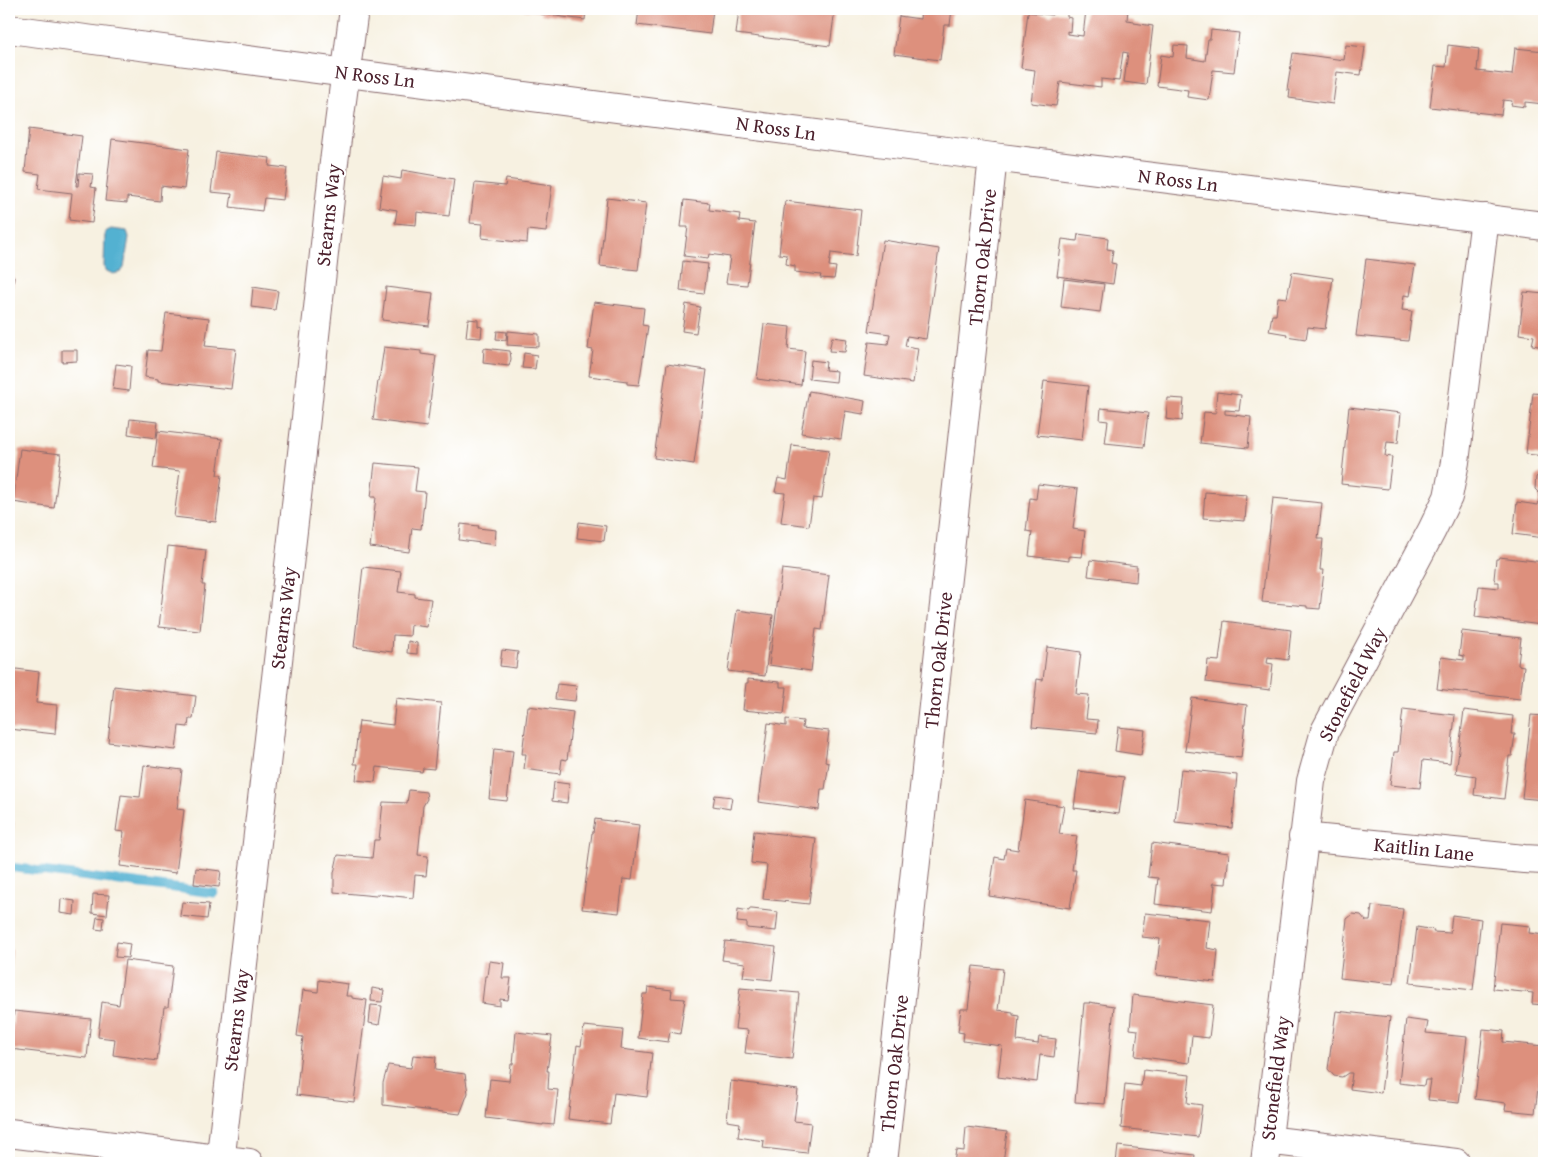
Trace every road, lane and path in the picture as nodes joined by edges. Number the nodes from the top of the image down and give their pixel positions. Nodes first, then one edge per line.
1 (354, 9) edge
2 (9, 28) edge
3 (345, 72) junction
4 (993, 157) junction
5 (1485, 218) junction
6 (1544, 226) edge
7 (1304, 838) junction
8 (1544, 860) edge
9 (9, 1133) edge
10 (1266, 1152) edge
11 (220, 1162) edge
12 (249, 1163) edge
13 (883, 1163) edge
14 (1456, 1163) edge

1 - 3 street, Stearns Way
2 - 3 street, N Ross Ln
3 - 4 street, N Ross Ln
3 - 11 street, Stearns Way
4 - 5 street, N Ross Ln
4 - 13 street, Thorn Oak Drive
5 - 6 street, N Ross Ln
5 - 7 street, Stonefield Way
7 - 8 street, Kaitlin Lane
7 - 10 street, Stonefield Way
9 - 11 street
10 - 14 street
11 - 12 street

